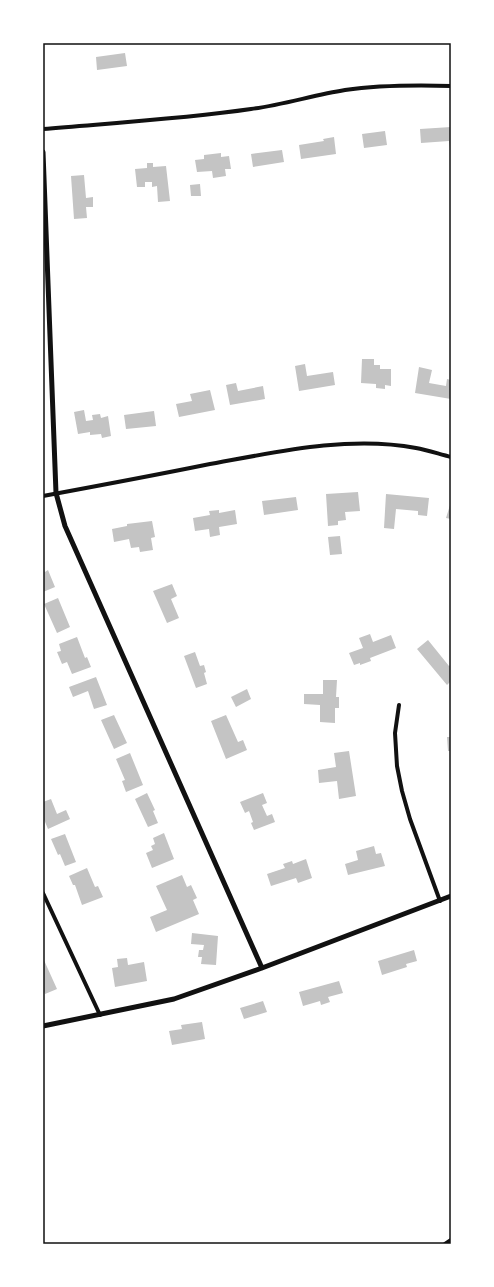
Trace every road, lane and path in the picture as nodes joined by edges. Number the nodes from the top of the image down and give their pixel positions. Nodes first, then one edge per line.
1 (451, 86) edge
2 (43, 129) edge
3 (43, 152) edge
4 (451, 457) edge
5 (56, 493) junction
6 (43, 496) edge
7 (399, 705) dead end
8 (43, 893) edge
9 (451, 896) edge
10 (440, 901) junction
11 (262, 968) junction
12 (100, 1015) junction
13 (43, 1026) edge
14 (451, 1240) edge
15 (445, 1244) edge

1 - 2 street
3 - 5 street
4 - 5 street
5 - 6 street
5 - 11 street
7 - 10 street
8 - 12 street
9 - 10 street
10 - 11 street
11 - 12 street
12 - 13 street
14 - 15 street

